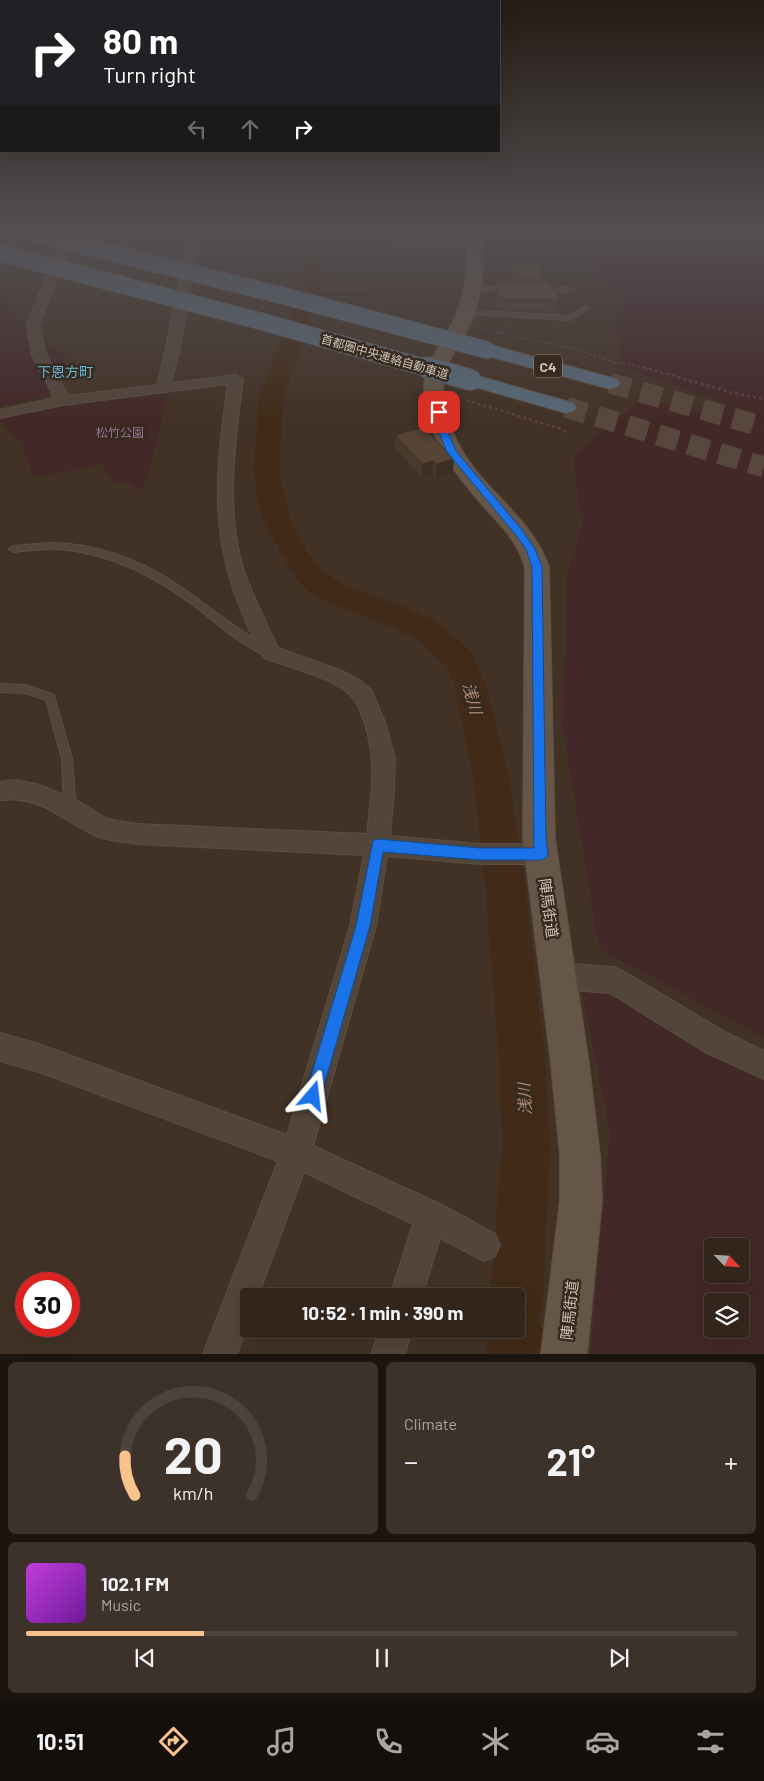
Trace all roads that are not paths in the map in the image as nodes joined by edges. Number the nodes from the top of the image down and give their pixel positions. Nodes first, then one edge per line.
1 (46, 294) edge
2 (160, 294) edge
3 (183, 294) edge
4 (277, 294) edge
5 (468, 294) edge
6 (504, 294) edge
7 (586, 308) dead end
8 (465, 309) junction
9 (610, 383) tunnel mouth
10 (163, 387) junction
11 (63, 401) junction
12 (566, 407) tunnel mouth
13 (0, 414) edge
14 (13, 548) dead end
15 (272, 653) junction
16 (0, 688) edge
17 (0, 791) edge
18 (70, 808) junction
19 (377, 845) junction
20 (534, 854) junction
21 (558, 976) junction
22 (0, 1048) edge
23 (764, 1065) edge
24 (296, 1153) junction
25 (431, 1216) junction
26 (484, 1245) dead end
27 (408, 1288) edge
28 (393, 1338) edge
29 (220, 1354) edge
30 (388, 1354) edge
31 (564, 1354) edge

1 - 11 street
2 - 12 highway, 首都圏中央連絡自動車道 / C4, bridge
3 - 10 street
4 - 9 highway, C4, bridge
5 - 8 main road, 陣馬街道
6 - 8 lane
7 - 8 lane
8 - 20 main road, 陣馬街道
10 - 11 street
10 - 15 street
11 - 13 street
14 - 15 lane
15 - 19 street
16 - 18 lane
17 - 18 street
18 - 19 street
19 - 20 street
19 - 24 street
20 - 21 main road, 陣馬街道
21 - 23 street
21 - 31 main road, 陣馬街道
22 - 24 street
24 - 25 street
24 - 29 street
25 - 26 street
25 - 27 street
28 - 30 street

